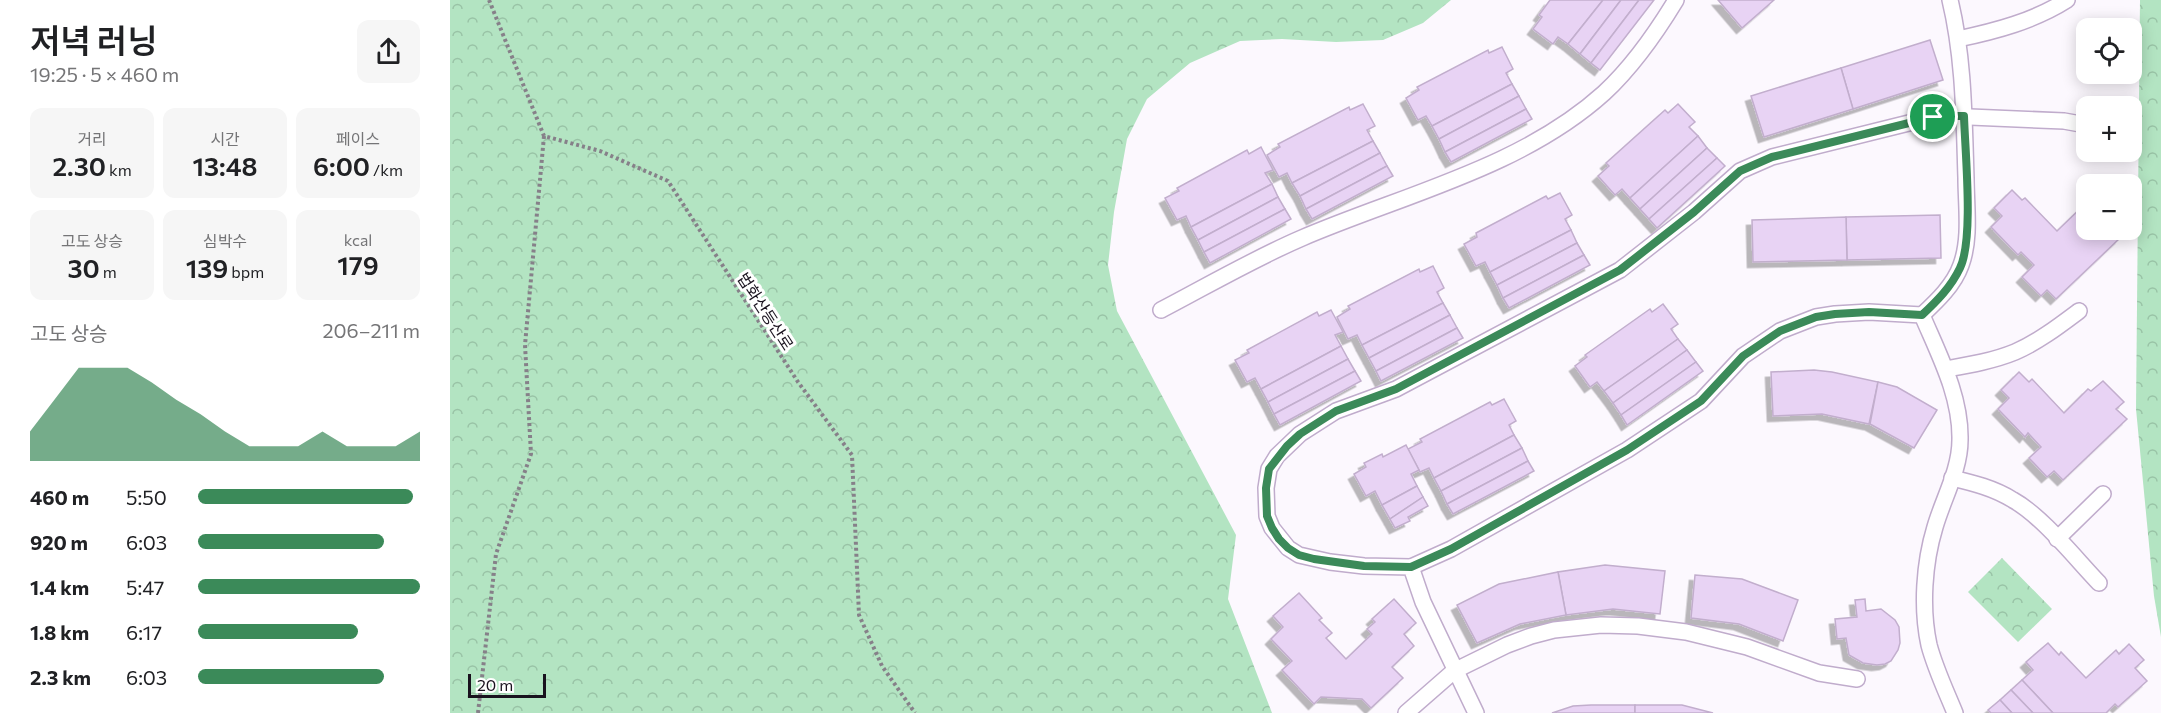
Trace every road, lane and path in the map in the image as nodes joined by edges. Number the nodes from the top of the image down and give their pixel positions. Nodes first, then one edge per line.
1 (489, 0) edge
2 (1676, 0) edge
3 (1950, 0) edge
4 (2067, 0) edge
5 (1958, 39) junction
6 (1964, 116) junction
7 (2076, 124) edge
8 (544, 136) junction
9 (1161, 310) dead end
10 (2079, 311) dead end
11 (1922, 315) junction
12 (1946, 369) junction
13 (1952, 478) junction
14 (2103, 494) dead end
15 (2057, 539) junction
16 (1411, 567) junction
17 (2099, 583) dead end
18 (1454, 671) junction
19 (1857, 679) dead end
20 (477, 713) edge
21 (915, 713) edge
22 (1406, 713) edge
23 (1476, 713) edge
24 (1955, 713) edge

1 - 8 path
2 - 9 lane
3 - 5 lane
4 - 5 lane
5 - 6 lane
6 - 7 lane
6 - 11 lane
6 - 16 lane
8 - 20 path
8 - 21 path, 법화산등산로
10 - 12 lane
11 - 12 lane
11 - 16 lane
12 - 13 lane
13 - 15 lane
13 - 24 lane
14 - 15 lane
15 - 17 lane
16 - 18 lane
18 - 19 lane
18 - 22 lane
18 - 23 lane

